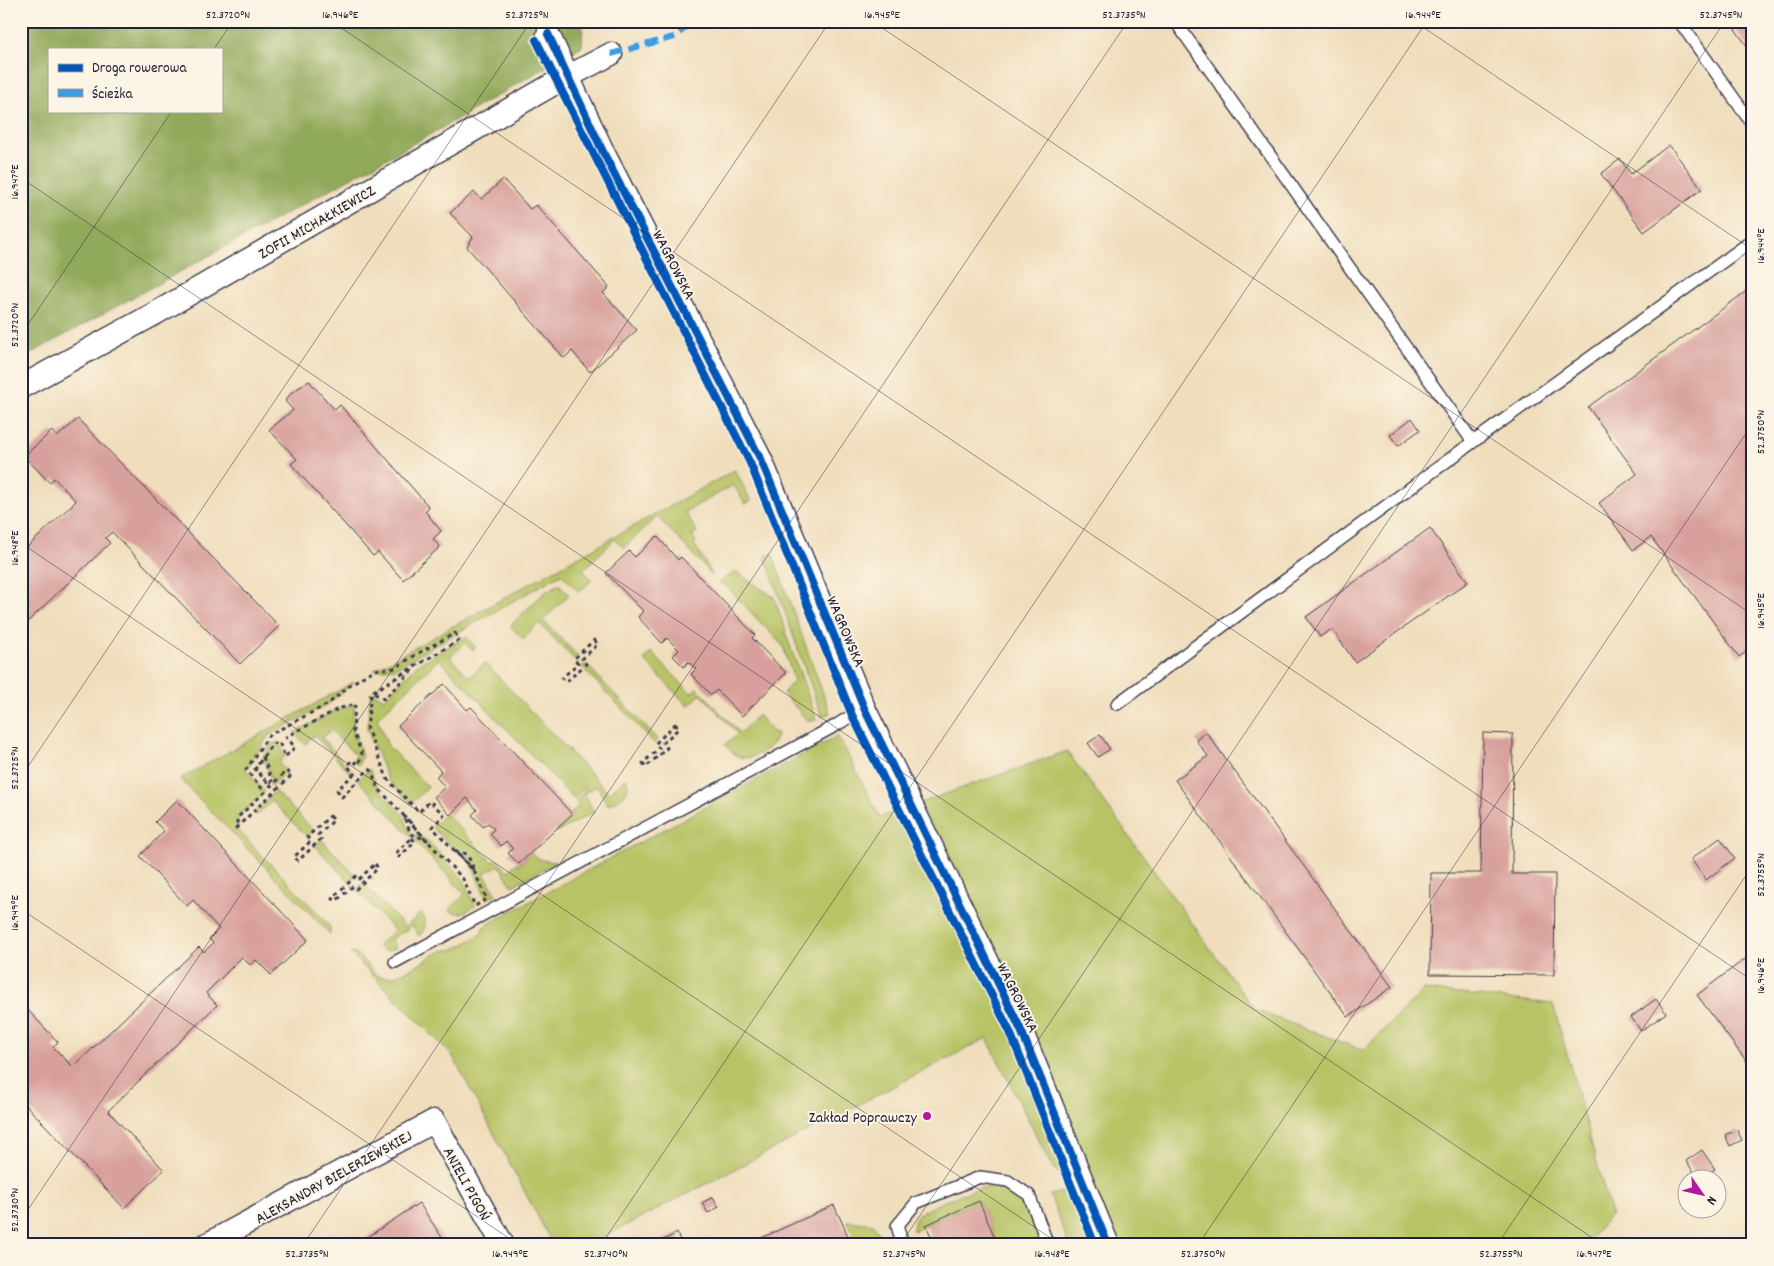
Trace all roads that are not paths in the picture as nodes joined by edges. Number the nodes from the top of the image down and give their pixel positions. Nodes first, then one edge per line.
1 (1175, 21) edge
2 (1678, 21) edge
3 (548, 34) dead end
4 (610, 54) dead end
5 (567, 77) junction
6 (1753, 125) edge
7 (1753, 240) edge
8 (21, 387) edge
9 (1473, 442) junction
10 (1118, 704) dead end
11 (864, 708) junction
12 (395, 962) dead end
13 (434, 1121) joint
14 (206, 1245) edge
15 (503, 1245) edge
16 (903, 1245) edge
17 (1048, 1245) edge
18 (1108, 1245) edge

1 - 9 lane
2 - 6 lane
3 - 5 street, WAGROWSKA
4 - 5 street, ZOFII MICHAŁKIEWICZ
5 - 8 street, ZOFII MICHAŁKIEWICZ
5 - 11 street, WAGROWSKA
7 - 9 lane
9 - 10 lane
11 - 12 lane
11 - 18 street, WAGROWSKA
13 - 14 street, ALEKSANDRY BIELERZEWSKIEJ
13 - 15 street, ANIELI PIGOŃ
16 - 17 lane

